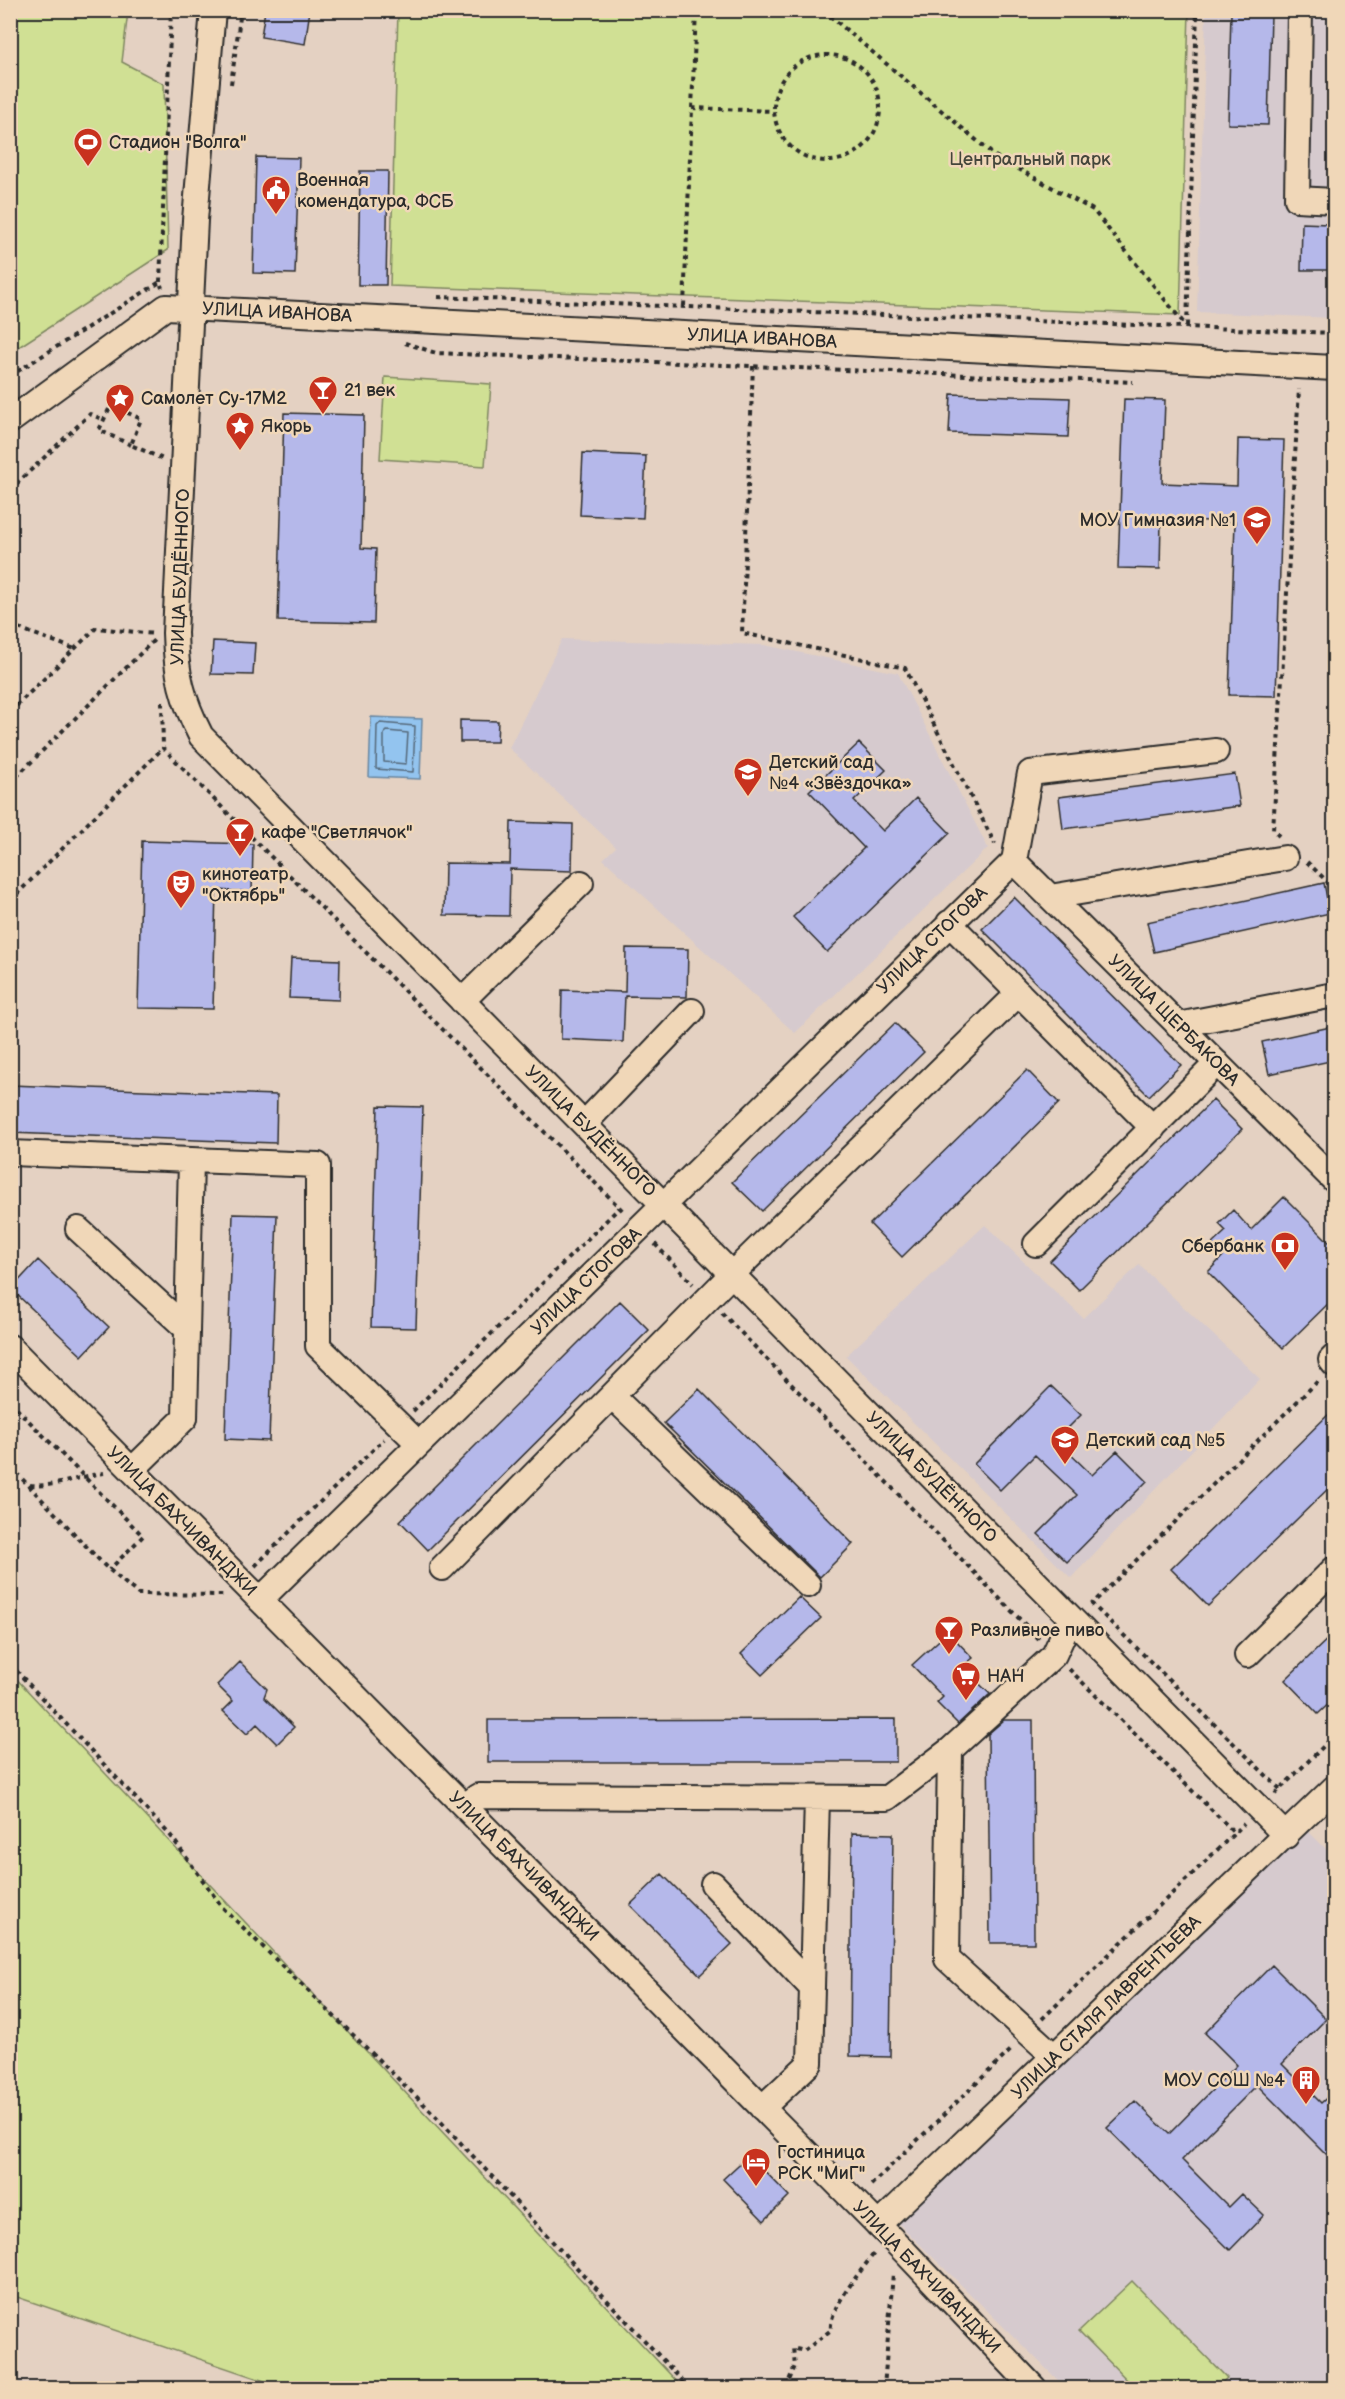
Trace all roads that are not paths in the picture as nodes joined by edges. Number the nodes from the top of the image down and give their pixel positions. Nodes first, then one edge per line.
1 (213, 10) edge
2 (1300, 10) edge
3 (1335, 201) edge
4 (190, 308) junction
5 (1335, 368) edge
6 (10, 421) edge
7 (1216, 751) dead end
8 (1290, 851) road end
9 (1010, 864) junction
10 (581, 883) dead end
11 (1050, 897) junction
12 (950, 923) junction
13 (1019, 993) junction
14 (1335, 995) edge
15 (462, 1001) junction
16 (692, 1011) dead end
17 (1178, 1025) junction
18 (1217, 1063) junction
19 (584, 1124) junction
20 (1153, 1128) junction
21 (10, 1153) edge
22 (191, 1160) junction
23 (1328, 1188) edge
24 (663, 1204) junction
25 (78, 1229) dead end
26 (1036, 1244) dead end
27 (732, 1274) junction
28 (187, 1329) junction
29 (10, 1347) edge
30 (612, 1396) junction
31 (419, 1444) junction
32 (132, 1470) junction
33 (442, 1568) dead end
34 (1335, 1569) edge
35 (808, 1585) dead end
36 (258, 1598) junction
37 (1071, 1618) junction
38 (1247, 1655) dead end
39 (950, 1750) junction
40 (1335, 1788) edge
41 (817, 1798) junction
42 (465, 1806) junction
43 (1286, 1836) junction
44 (713, 1884) dead end
45 (812, 1988) junction
46 (1054, 2056) junction
47 (762, 2108) junction
48 (878, 2225) junction
49 (1034, 2388) edge

1 - 4 street, УЛИЦА БУДЁННОГО
2 - 3 street
4 - 5 street, УЛИЦА ИВАНОВА
4 - 6 street, УЛИЦА ИВАНОВА
4 - 15 street, УЛИЦА БУДЁННОГО
7 - 9 street
8 - 11 street
9 - 11 street, УЛИЦА ЩЕРБАКОВА
9 - 12 street, УЛИЦА СТОГОВА
10 - 15 street
11 - 17 street, УЛИЦА ЩЕРБАКОВА
12 - 13 street
12 - 24 street, УЛИЦА СТОГОВА
13 - 20 street
13 - 27 street
14 - 17 street
15 - 19 street, УЛИЦА БУДЁННОГО
16 - 19 street
17 - 18 street, УЛИЦА ЩЕРБАКОВА
18 - 20 street
18 - 23 street, УЛИЦА ЩЕРБАКОВА
19 - 24 street, УЛИЦА БУДЁННОГО
20 - 26 street
21 - 22 street
22 - 28 street
22 - 31 street
24 - 27 street, УЛИЦА БУДЁННОГО
24 - 31 street, УЛИЦА СТОГОВА
25 - 28 street
27 - 30 street
27 - 37 street, УЛИЦА БУДЁННОГО
28 - 32 street
29 - 32 street, УЛИЦА БАХЧИВАНДЖИ
30 - 33 street
30 - 35 street
31 - 36 street, УЛИЦА СТОГОВА
32 - 36 street, УЛИЦА БАХЧИВАНДЖИ
34 - 38 street
36 - 42 street, УЛИЦА БАХЧИВАНДЖИ
37 - 39 street
37 - 43 street, УЛИЦА БУДЁННОГО
39 - 41 street
39 - 46 street
40 - 43 street, УЛИЦА СТАЛЯ ЛАВРЕНТЬЕВА
41 - 42 street
41 - 45 street
42 - 47 street, УЛИЦА БАХЧИВАНДЖИ
43 - 46 street, УЛИЦА СТАЛЯ ЛАВРЕНТЬЕВА
44 - 45 street
45 - 47 street
46 - 48 street, УЛИЦА СТАЛЯ ЛАВРЕНТЬЕВА
47 - 48 street, УЛИЦА БАХЧИВАНДЖИ
48 - 49 street, УЛИЦА БАХЧИВАНДЖИ

